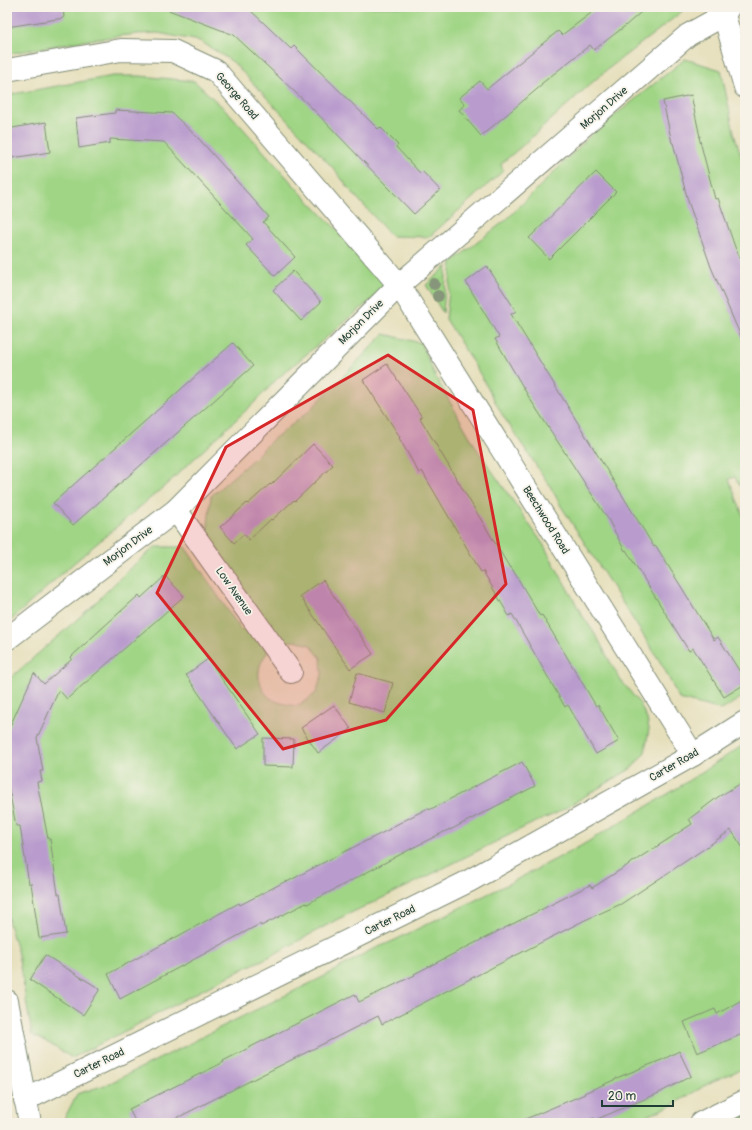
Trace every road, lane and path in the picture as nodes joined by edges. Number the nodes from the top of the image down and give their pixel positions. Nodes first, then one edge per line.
1 (723, 10) edge
2 (7, 70) edge
3 (745, 87) edge
4 (399, 285) junction
5 (176, 510) junction
6 (7, 639) edge
7 (291, 672) dead end
8 (745, 722) edge
9 (693, 755) junction
10 (7, 1001) edge
11 (25, 1100) junction
12 (745, 1101) edge
13 (30, 1123) edge
14 (701, 1123) edge

1 - 3 main road
1 - 4 main road, Morjon Drive
2 - 4 main road, George Road
4 - 5 main road, Morjon Drive
4 - 9 main road, Beechwood Road
5 - 6 main road, Morjon Drive
5 - 7 main road, Low Avenue
8 - 9 main road, Carter Road
9 - 11 main road, Carter Road
10 - 11 main road
11 - 13 main road
12 - 14 main road

